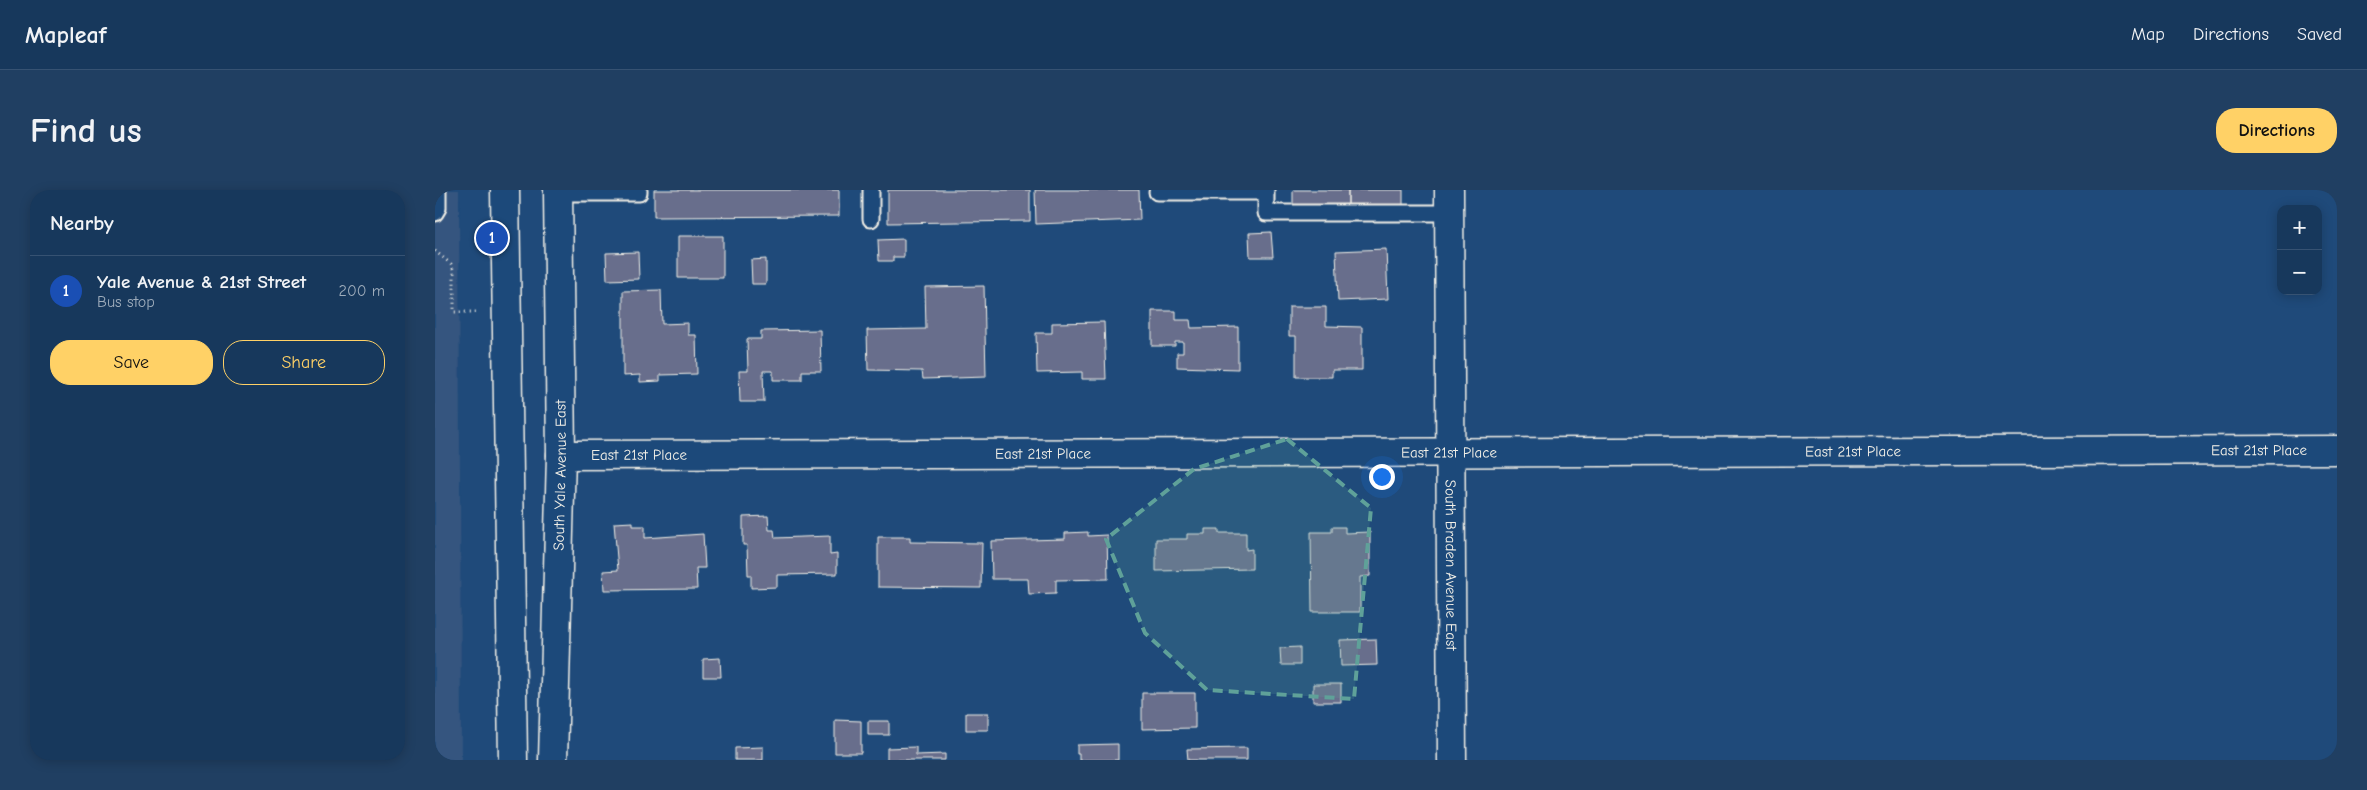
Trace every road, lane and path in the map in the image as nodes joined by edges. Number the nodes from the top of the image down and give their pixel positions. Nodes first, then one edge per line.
1 (439, 190) edge
2 (505, 190) edge
3 (639, 190) edge
4 (871, 190) edge
5 (558, 191) edge
6 (1266, 191) edge
7 (1157, 192) dead end
8 (1449, 201) edge
9 (435, 213) edge
10 (871, 219) dead end
11 (435, 251) edge
12 (487, 312) dead end
13 (2337, 450) edge
14 (1452, 454) junction
15 (561, 455) junction
16 (513, 760) edge
17 (553, 760) edge
18 (1452, 760) edge

1 - 9 lane
2 - 16 street
3 - 5 lane
4 - 10 lane
5 - 15 street, South Yale Avenue East
6 - 7 lane
6 - 8 lane
8 - 14 street, South Braden Avenue East
11 - 12 path
13 - 14 street, East 21st Place
14 - 15 street, East 21st Place
14 - 18 street, South Braden Avenue East
15 - 17 street, South Yale Avenue East

